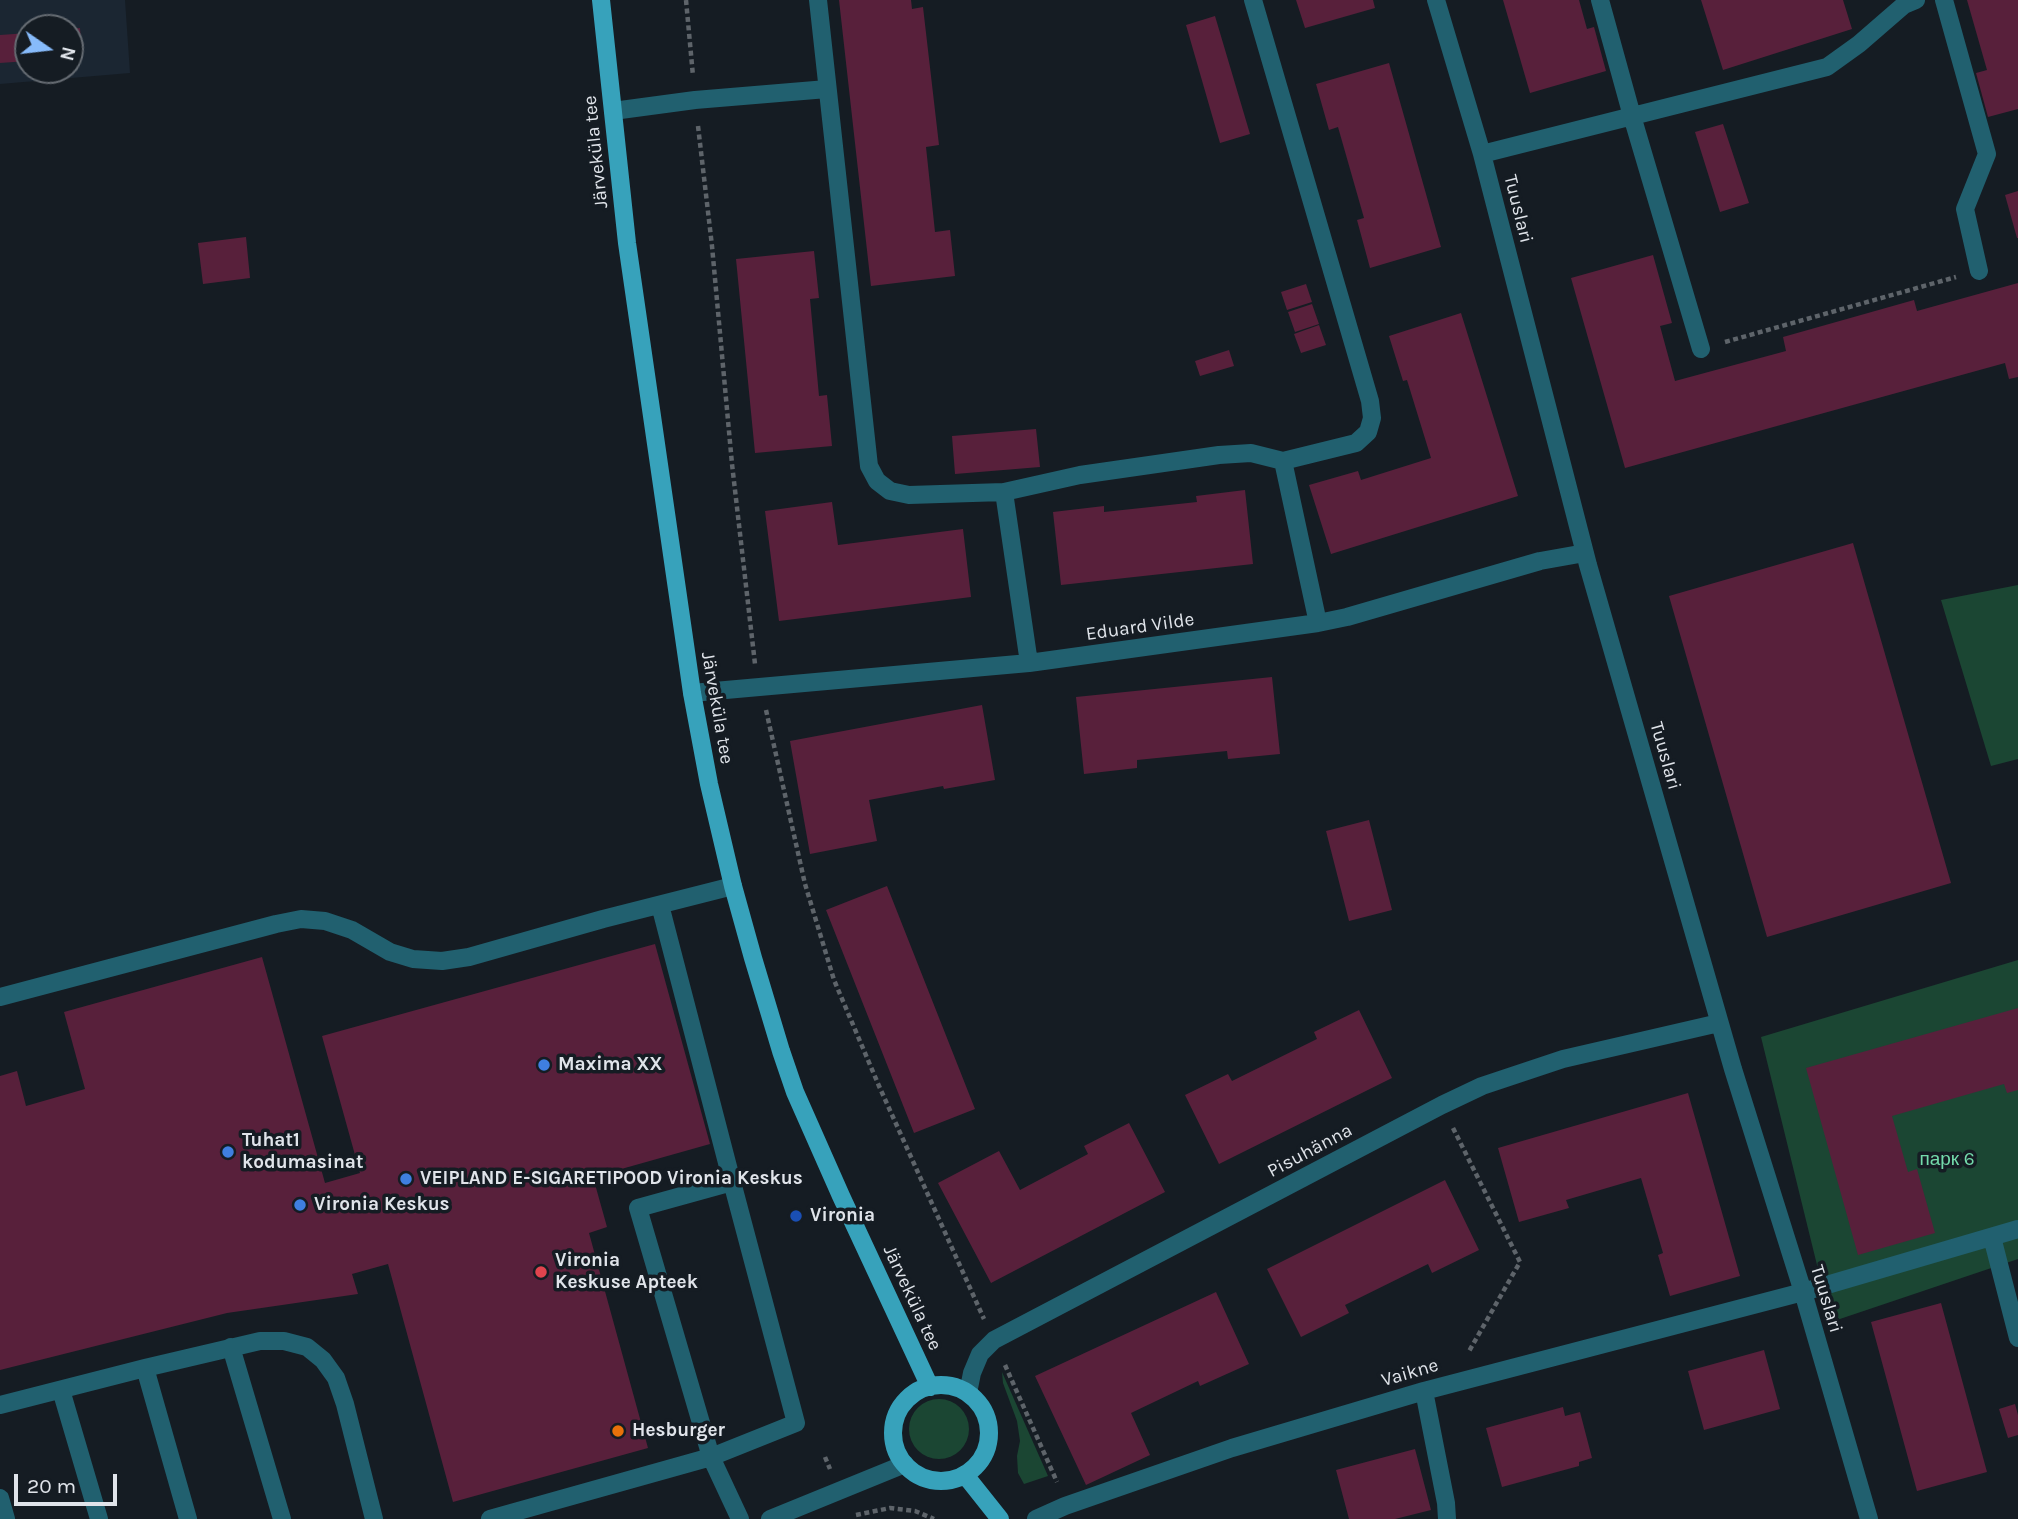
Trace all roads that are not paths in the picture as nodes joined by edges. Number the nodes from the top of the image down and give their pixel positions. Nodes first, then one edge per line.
1 (601, 0) edge
2 (818, 0) edge
3 (1253, 0) edge
4 (1436, 0) edge
5 (1600, 0) edge
6 (1916, 0) edge
7 (1944, 0) edge
8 (827, 89) junction
9 (613, 111) junction
10 (1632, 116) junction
11 (1482, 154) junction
12 (1979, 271) road end
13 (1701, 349) road end
14 (1283, 461) junction
15 (1004, 492) junction
16 (1584, 553) junction
17 (1318, 623) junction
18 (1029, 663) junction
19 (692, 693) junction
20 (733, 886) junction
21 (660, 905) junction
22 (0, 997) edge
23 (1719, 1023) junction
24 (732, 1182) junction
25 (2018, 1229) edge
26 (1992, 1237) junction
27 (1803, 1292) junction
28 (2018, 1338) edge
29 (231, 1347) junction
30 (145, 1368) junction
31 (930, 1387) junction
32 (61, 1390) junction
33 (1424, 1391) junction
34 (968, 1393) junction
35 (0, 1405) edge
36 (711, 1457) junction
37 (905, 1464) junction
38 (965, 1475) junction
39 (0, 1498) edge
40 (6, 1519) edge
41 (99, 1519) edge
42 (188, 1519) edge
43 (282, 1519) edge
44 (373, 1519) edge
45 (490, 1519) edge
46 (740, 1519) edge
47 (770, 1519) edge
48 (1000, 1519) edge
49 (1036, 1519) edge
50 (1447, 1519) edge
51 (1869, 1519) edge

1 - 9 main road, Järveküla tee
2 - 8 street
3 - 14 street
4 - 11 street, Tuuslari
5 - 10 street
6 - 10 street
7 - 12 street
8 - 9 street
8 - 15 street
9 - 19 main road, Järveküla tee
10 - 11 street
10 - 13 street
11 - 16 street, Tuuslari
14 - 15 street
14 - 17 street
15 - 18 street
16 - 17 street, Eduard Vilde
16 - 23 street, Tuuslari
17 - 18 street, Eduard Vilde
18 - 19 street, Eduard Vilde
19 - 20 main road, Järveküla tee
20 - 21 street
20 - 31 main road, Järveküla tee
21 - 22 street
21 - 24 street
23 - 27 street, Tuuslari
23 - 34 street, Pisuhänna
24 - 36 street
24 - 36 street
25 - 26 street, Vaikne
26 - 27 street, Vaikne
26 - 28 street
27 - 33 street, Vaikne
27 - 51 street, Tuuslari
29 - 30 street
29 - 43 street
29 - 44 street
30 - 32 street
30 - 42 street
31 - 34 main road
31 - 37 main road
32 - 35 street
32 - 41 street
33 - 49 street, Vaikne
33 - 50 street
34 - 38 main road
36 - 45 street
36 - 46 street
37 - 38 main road
37 - 47 street
38 - 48 main road
39 - 40 street

